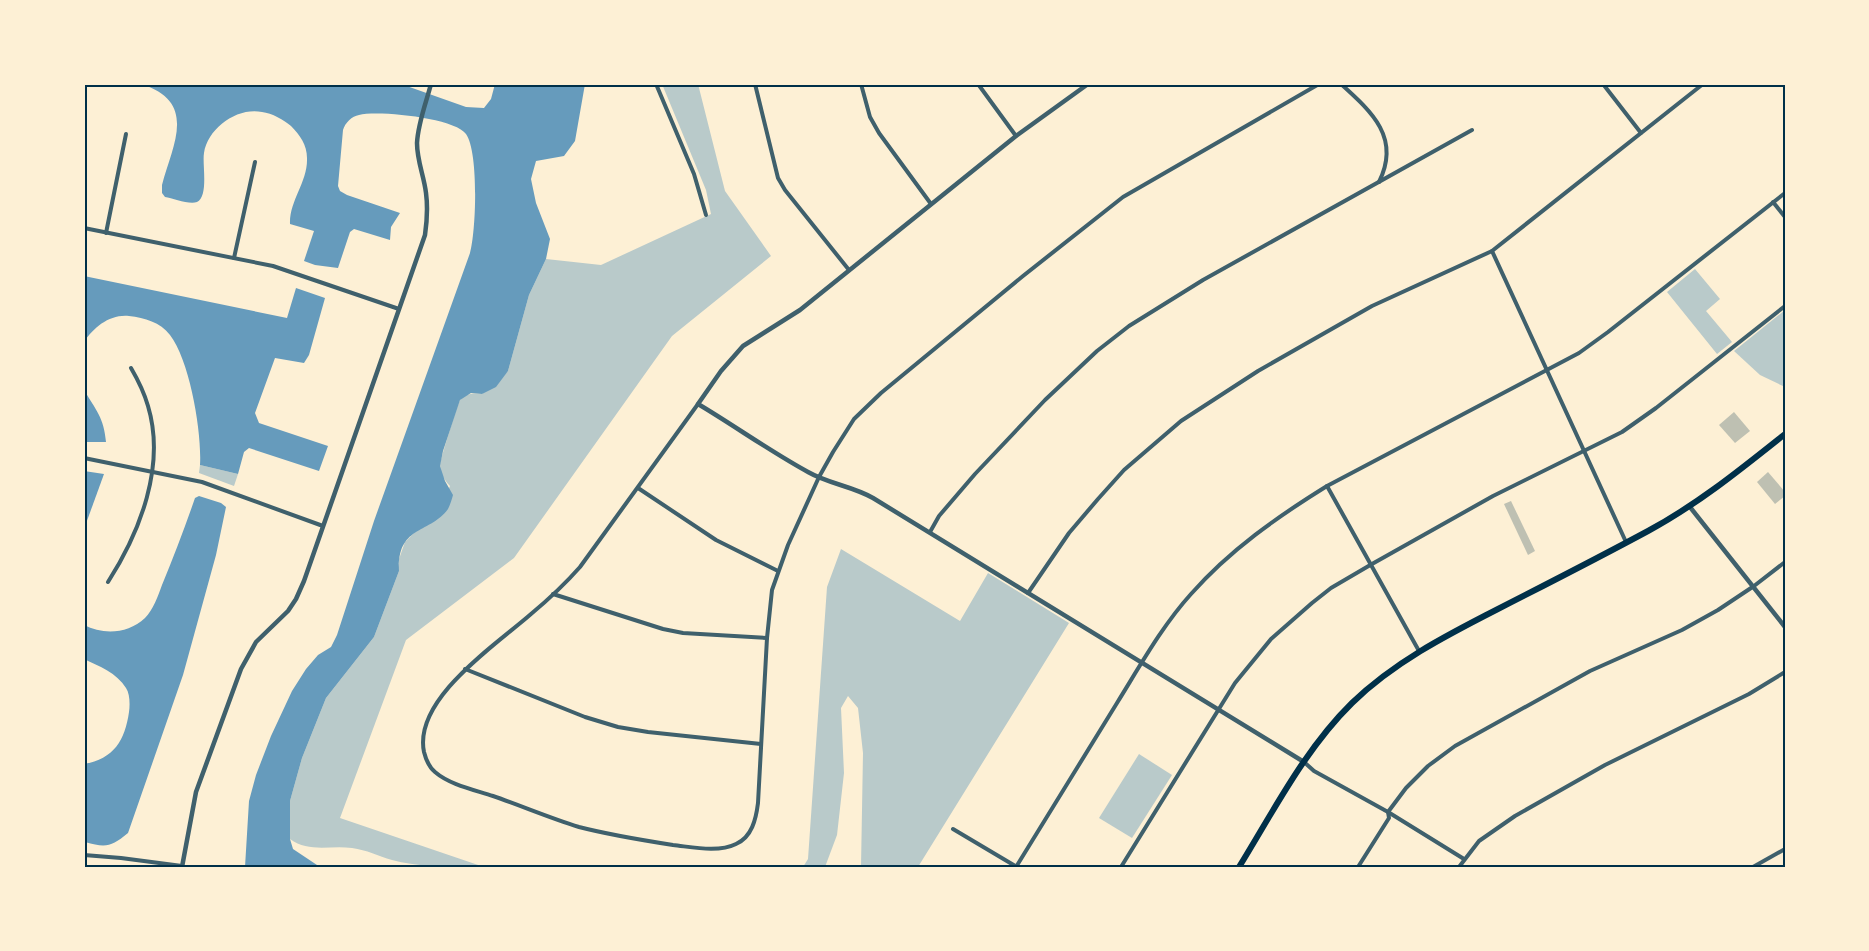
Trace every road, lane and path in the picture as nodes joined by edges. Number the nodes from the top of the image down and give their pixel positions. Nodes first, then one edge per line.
1 (430, 84) edge
2 (656, 84) edge
3 (755, 84) edge
4 (861, 84) edge
5 (978, 84) edge
6 (1088, 84) edge
7 (1319, 84) edge
8 (1341, 84) edge
9 (1603, 84) edge
10 (1703, 84) edge
11 (1472, 130) dead end
12 (1641, 133) junction
13 (126, 134) dead end
14 (1016, 136) junction
15 (255, 162) dead end
16 (1378, 183) junction
17 (1785, 193) edge
18 (1773, 202) junction
19 (931, 204) junction
20 (706, 215) dead end
21 (1785, 218) edge
22 (84, 228) edge
23 (106, 233) junction
24 (1491, 251) junction
25 (234, 258) junction
26 (849, 270) junction
27 (1785, 306) edge
28 (399, 309) junction
29 (131, 368) dead end
30 (1548, 370) junction
31 (698, 404) junction
32 (1785, 434) edge
33 (1584, 451) junction
34 (84, 458) edge
35 (152, 471) junction
36 (819, 477) junction
37 (1327, 486) junction
38 (638, 488) junction
39 (1690, 507) junction
40 (323, 526) junction
41 (930, 532) junction
42 (1626, 542) junction
43 (1785, 562) edge
44 (1372, 564) junction
45 (778, 571) junction
46 (108, 582) dead end
47 (1754, 586) junction
48 (1028, 593) junction
49 (553, 594) junction
50 (1785, 627) edge
51 (767, 638) junction
52 (1419, 651) junction
53 (1142, 662) junction
54 (465, 669) junction
55 (1785, 672) edge
56 (1218, 709) junction
57 (761, 744) junction
58 (1304, 762) junction
59 (1388, 812) junction
60 (953, 829) dead end
61 (1785, 849) edge
62 (84, 855) edge
63 (1464, 859) junction
64 (182, 866) edge
65 (1017, 867) edge
66 (1121, 867) edge
67 (1239, 867) edge
68 (1358, 867) edge
69 (1460, 867) edge
70 (1753, 867) edge

1 - 28 street
2 - 20 street
3 - 26 street
4 - 19 street
5 - 14 street
6 - 14 street
7 - 36 street
8 - 16 street
9 - 12 street
10 - 12 street
11 - 16 street
12 - 24 street
13 - 23 street
14 - 19 street
15 - 25 street
16 - 41 street
17 - 18 street
18 - 21 street
18 - 30 street
19 - 26 street
22 - 23 street
23 - 25 street
24 - 30 street
24 - 48 street
25 - 28 street
26 - 31 street
27 - 33 street
28 - 40 street
29 - 35 street
30 - 33 street
30 - 37 street
31 - 36 street
31 - 38 street
32 - 39 main road
33 - 42 street
33 - 44 street
34 - 35 street
35 - 40 street
35 - 46 street
36 - 41 street
36 - 45 street
37 - 44 street
37 - 53 street
38 - 45 street
38 - 49 street
39 - 42 main road
39 - 47 street
40 - 64 street
41 - 48 street
42 - 52 main road
43 - 47 street
44 - 52 street
44 - 56 street
45 - 51 street
47 - 50 street
47 - 59 street
48 - 53 street
49 - 51 street
49 - 54 street
51 - 57 street
52 - 58 main road
53 - 56 street
53 - 65 street
54 - 57 street
54 - 57 street
55 - 63 street
56 - 58 street
56 - 66 street
58 - 59 street
58 - 67 main road
59 - 63 street
59 - 68 street
60 - 65 street
61 - 70 street
62 - 64 street
63 - 69 street

